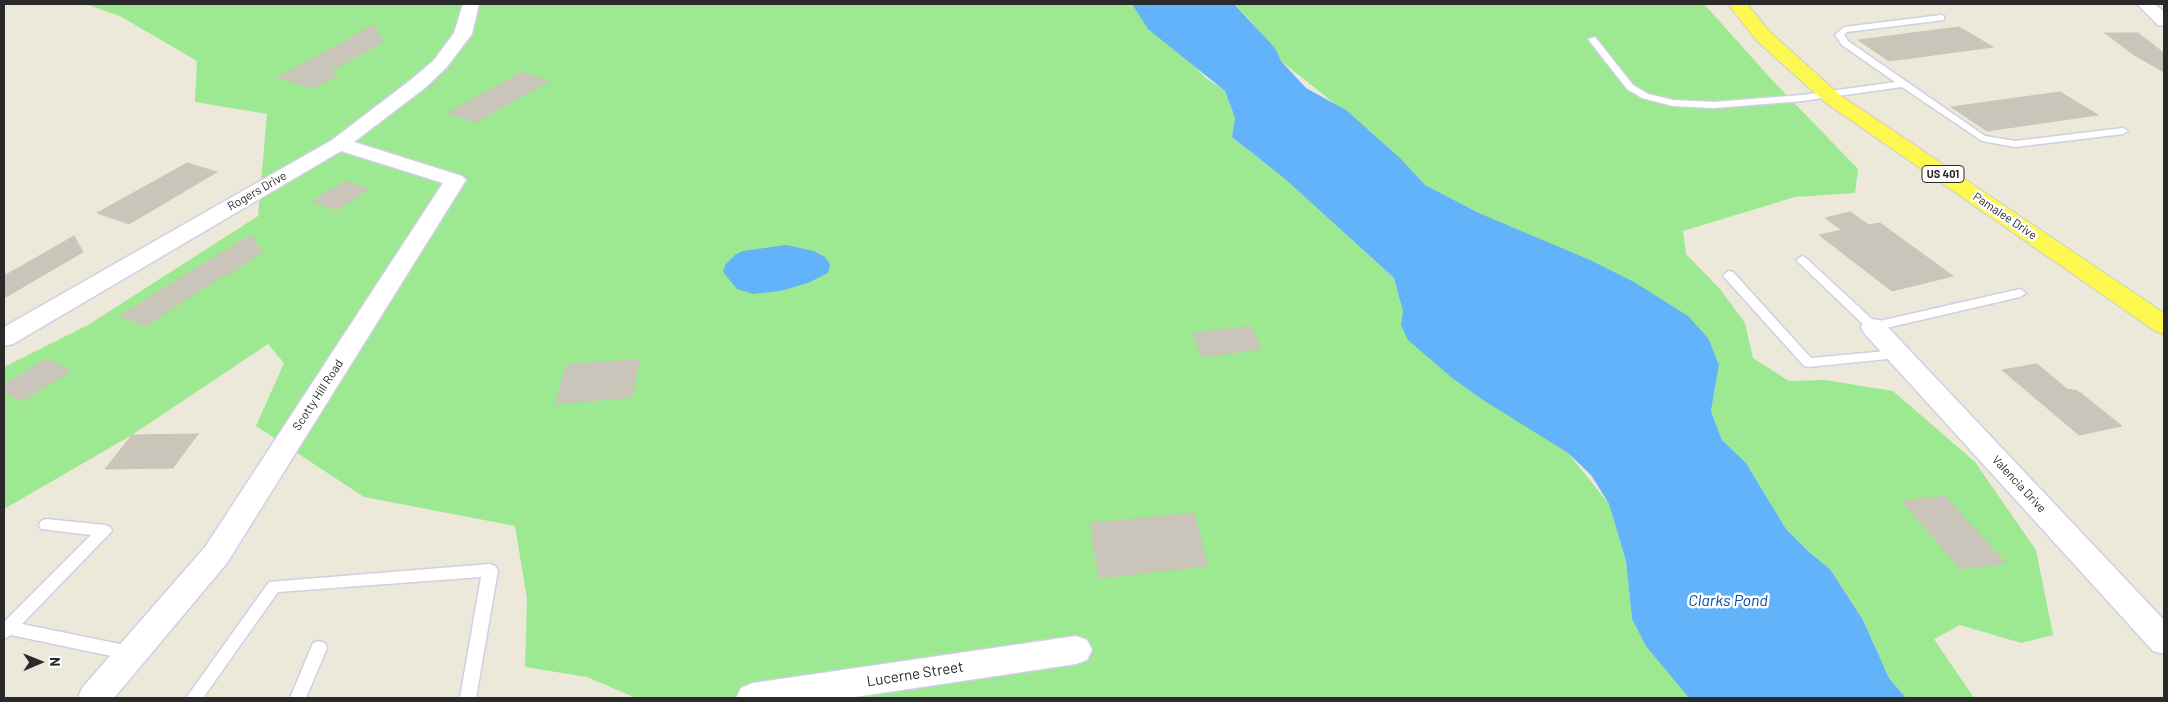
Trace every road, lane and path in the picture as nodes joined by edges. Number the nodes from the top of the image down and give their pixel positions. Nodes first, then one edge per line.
1 (471, 4) edge
2 (1737, 4) edge
3 (2145, 4) edge
4 (1941, 18) dead end
5 (2164, 20) edge
6 (1592, 39) dead end
7 (1903, 84) junction
8 (1828, 94) junction
9 (2124, 131) dead end
10 (339, 144) junction
11 (1802, 260) dead end
12 (1729, 275) dead end
13 (2020, 293) dead end
14 (2164, 325) edge
15 (1873, 327) junction
16 (4, 338) edge
17 (1898, 354) junction
18 (46, 526) dead end
19 (6, 630) edge
20 (2164, 642) edge
21 (319, 648) dead end
22 (1076, 650) dead end
23 (133, 653) junction
24 (94, 698) edge
25 (194, 698) edge
26 (298, 698) edge
27 (468, 698) edge
28 (752, 698) edge

1 - 10 street, Rogers Drive
2 - 8 main road, Pamalee Drive / US 401
3 - 5 street
4 - 7 lane
6 - 8 lane
7 - 8 lane
7 - 9 lane
8 - 14 main road, Pamalee Drive / US 401
10 - 16 street, Rogers Drive
10 - 23 street, Scotty Hill Road
11 - 15 lane
12 - 17 lane
13 - 15 lane
15 - 17 street, Valencia Drive
17 - 20 street, Valencia Drive
18 - 19 lane
19 - 23 lane
21 - 26 lane
22 - 28 street, Lucerne Street
23 - 24 street, Scotty Hill Road
25 - 27 lane

